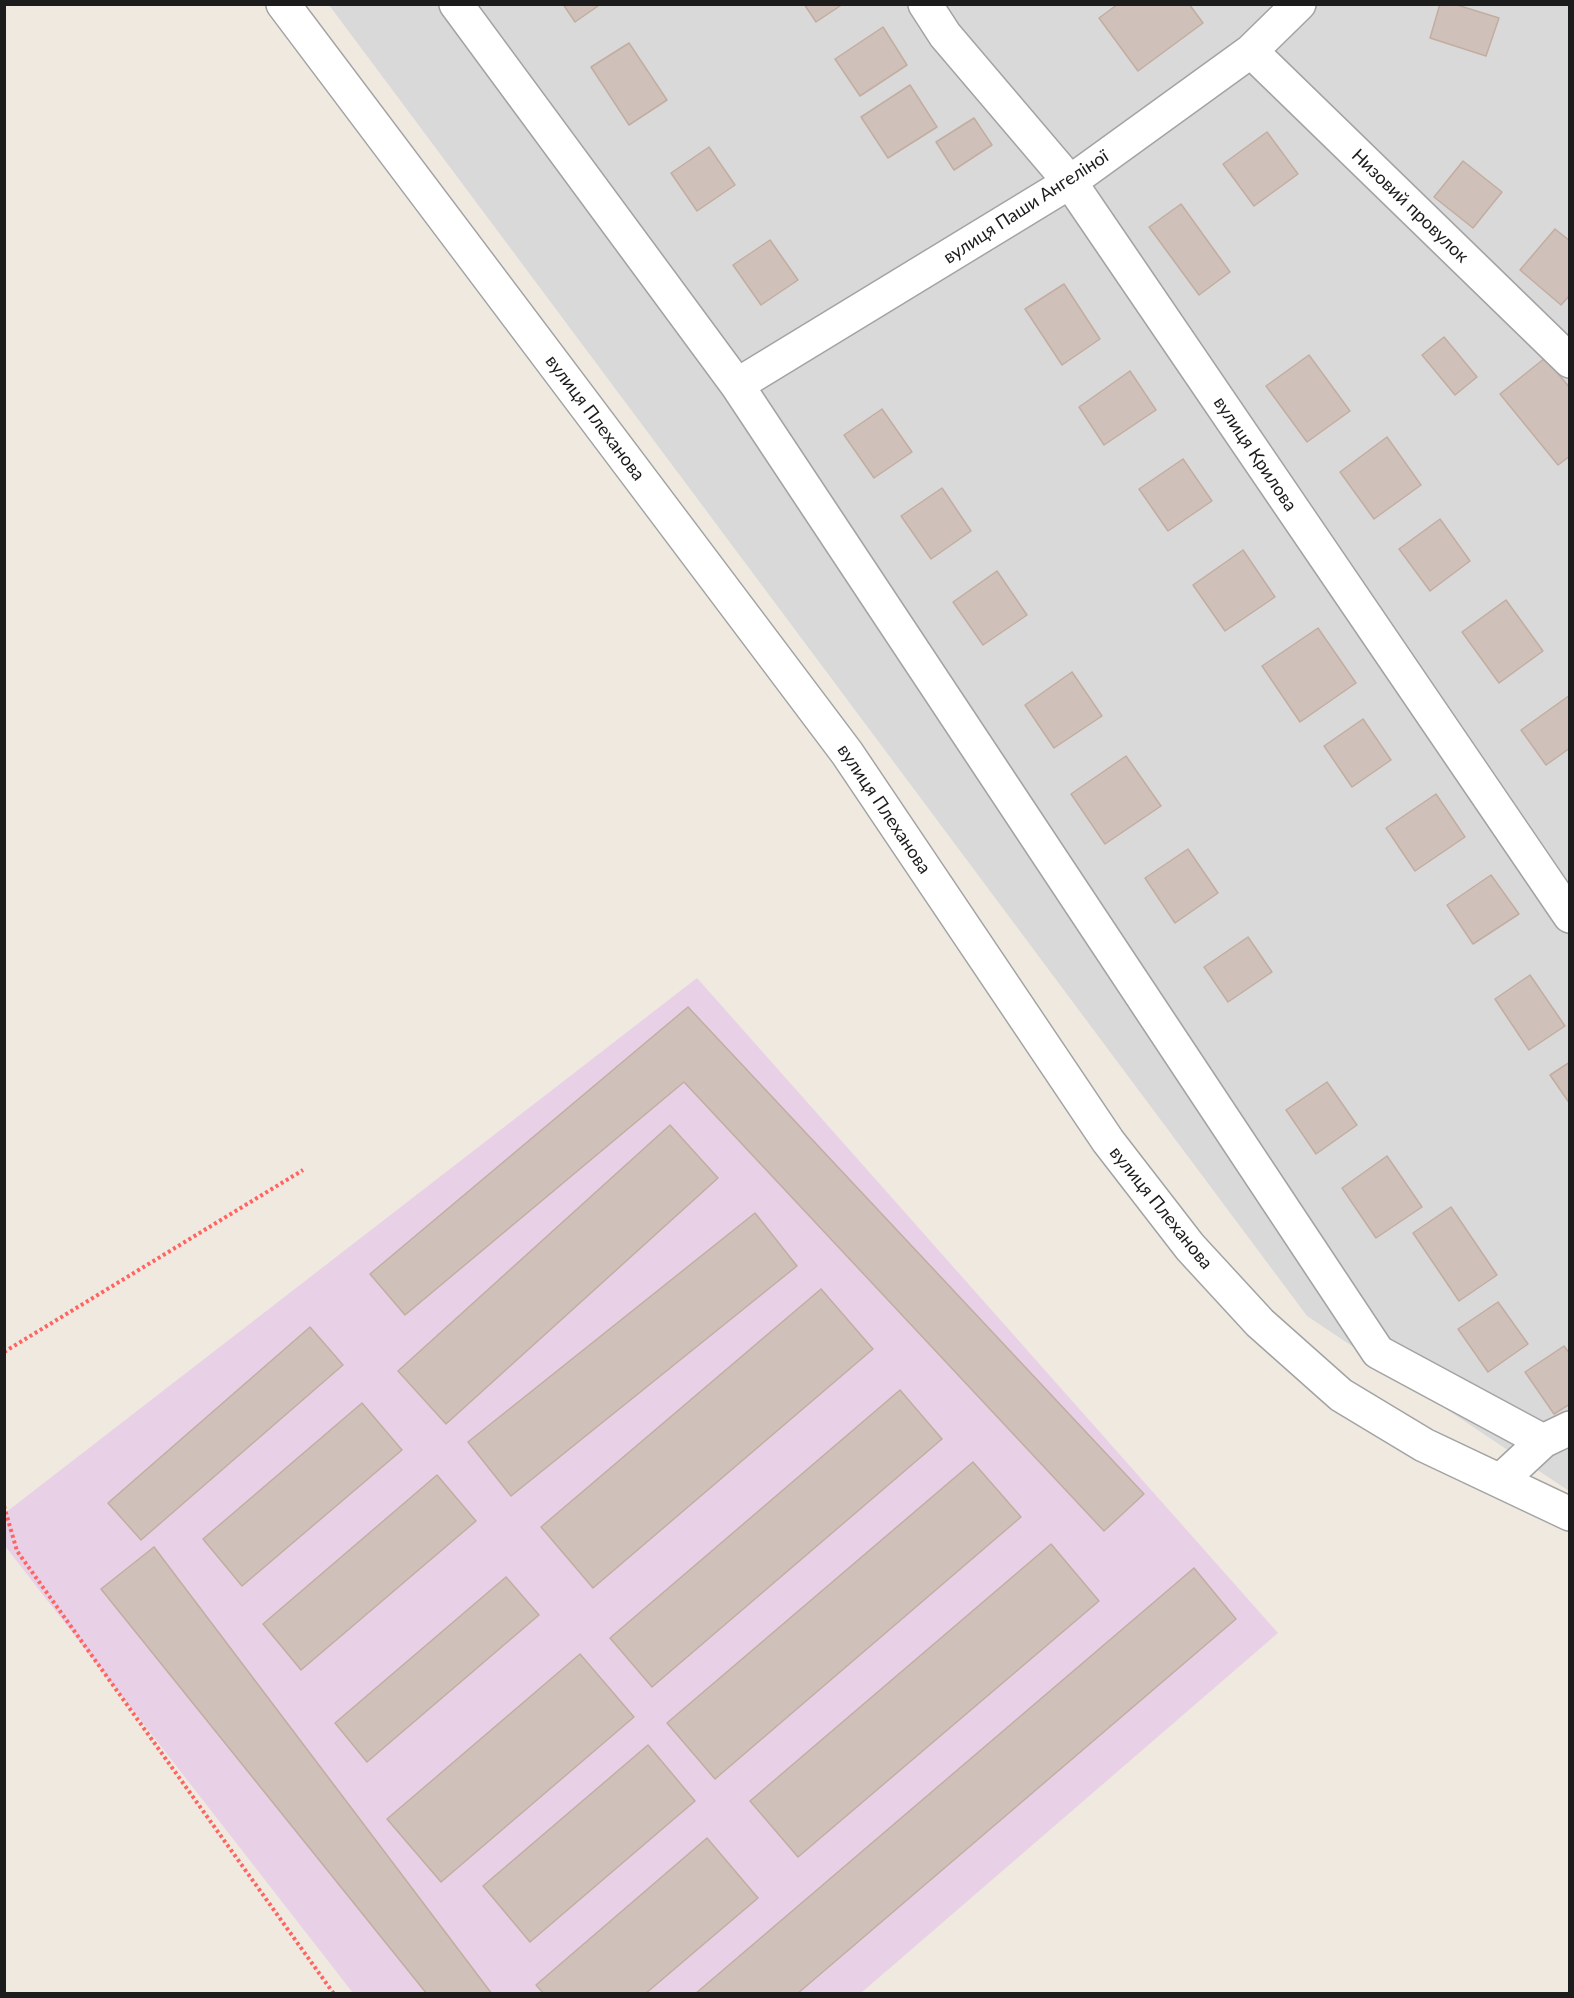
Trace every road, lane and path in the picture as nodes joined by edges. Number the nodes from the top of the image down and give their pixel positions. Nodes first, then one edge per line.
1 (283, 4) edge
2 (456, 4) edge
3 (925, 4) edge
4 (1299, 4) edge
5 (1251, 51) junction
6 (1070, 182) junction
7 (1569, 361) edge
8 (737, 385) junction
9 (1569, 916) edge
10 (303, 1170) dead end
11 (4, 1352) edge
12 (1556, 1434) edge
13 (1500, 1481) junction
14 (4, 1506) edge
15 (1569, 1514) edge
16 (334, 1994) edge

1 - 13 street, вулиця Плеханова
2 - 8 street
3 - 6 street, вулиця Крилова
4 - 5 street, вулиця Паши Ангеліної
5 - 6 street, вулиця Паши Ангеліної
5 - 7 street, Низовий провулок
6 - 8 street, вулиця Паши Ангеліної
6 - 9 street, вулиця Крилова
8 - 12 street
10 - 11 path
12 - 13 street
13 - 15 street, вулиця Плеханова
14 - 16 path

